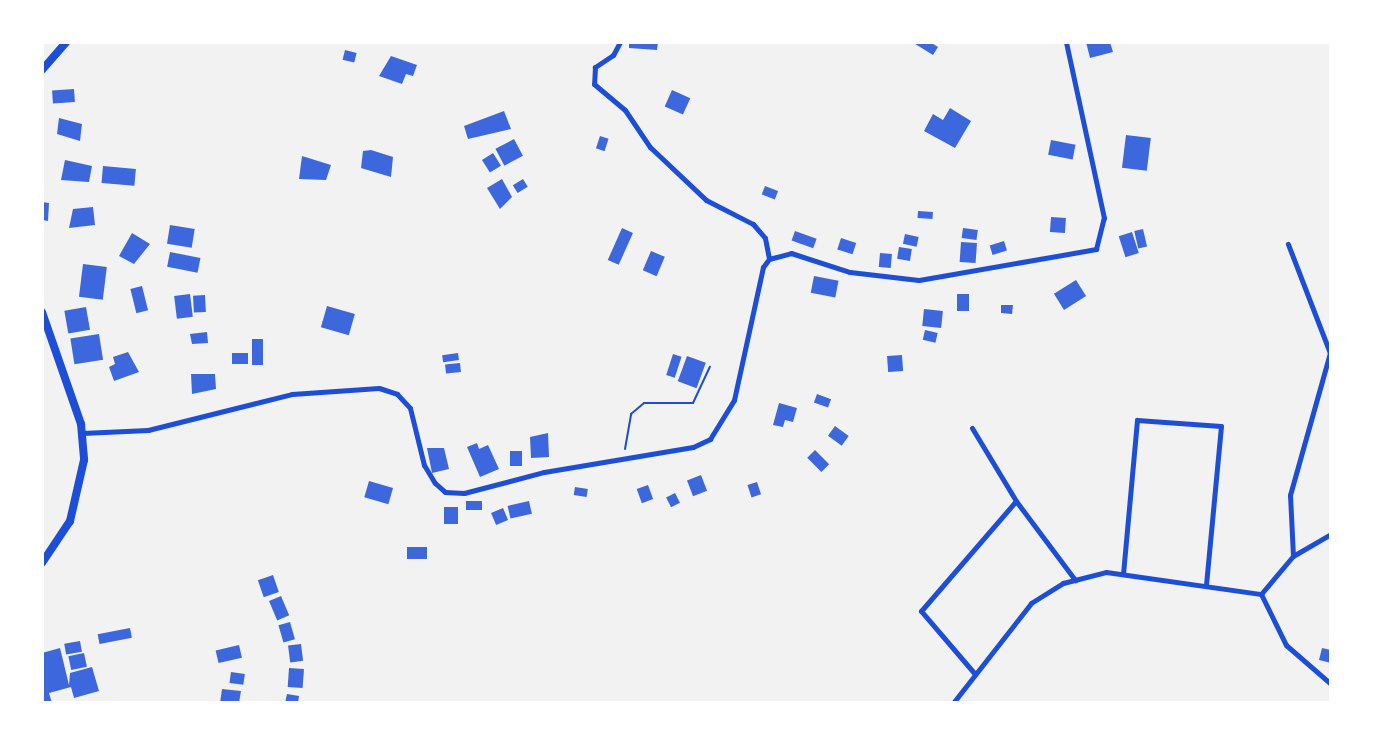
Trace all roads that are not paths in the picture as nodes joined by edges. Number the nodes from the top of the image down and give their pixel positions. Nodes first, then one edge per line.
1 (66, 42) edge
2 (620, 42) edge
3 (1066, 42) edge
4 (42, 70) edge
5 (1288, 244) dead end
6 (769, 259) junction
7 (42, 312) edge
8 (972, 428) dead end
9 (82, 433) junction
10 (1016, 501) junction
11 (1331, 534) edge
12 (1293, 556) junction
13 (42, 563) edge
14 (1123, 574) junction
15 (1075, 580) junction
16 (1206, 585) junction
17 (1261, 594) junction
18 (975, 674) junction
19 (1331, 684) edge
20 (953, 703) edge

1 - 4 main road
2 - 6 street
3 - 6 street
5 - 12 street
6 - 9 street
7 - 9 main road
8 - 10 street
9 - 13 main road
10 - 15 street
10 - 18 street
11 - 12 street
12 - 17 street
14 - 15 street
14 - 16 street
14 - 16 street
15 - 18 street
16 - 17 street
17 - 19 street
18 - 20 street

